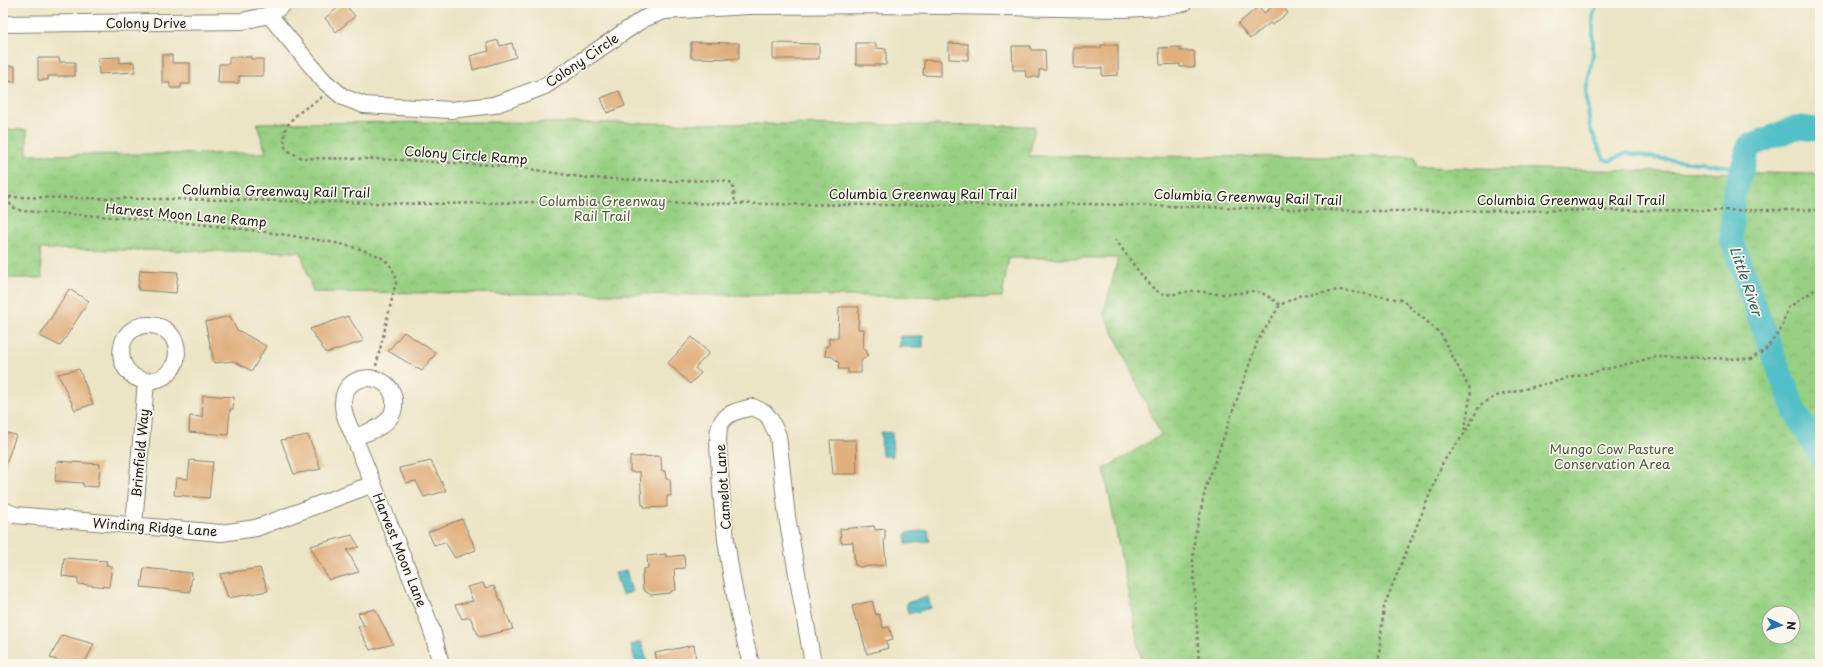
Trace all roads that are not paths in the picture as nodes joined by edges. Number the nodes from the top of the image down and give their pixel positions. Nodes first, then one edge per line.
1 (285, 3) edge
2 (1184, 3) edge
3 (884, 4) edge
4 (269, 15) junction
5 (3, 24) edge
6 (146, 381) dead end
7 (354, 437) junction
8 (373, 484) junction
9 (3, 510) edge
10 (134, 525) junction
11 (441, 664) edge
12 (751, 664) edge
13 (813, 664) edge

1 - 4 street, Colony Drive
2 - 3 street, Colony Circle
3 - 4 street, Colony Circle
4 - 5 street, Colony Drive
6 - 10 street, Brimfield Way
7 - 7 street, Harvest Moon Lane
7 - 8 street, Harvest Moon Lane
8 - 10 street, Winding Ridge Lane
8 - 11 street, Harvest Moon Lane
9 - 10 street, Winding Ridge Lane
12 - 13 street, Camelot Lane

